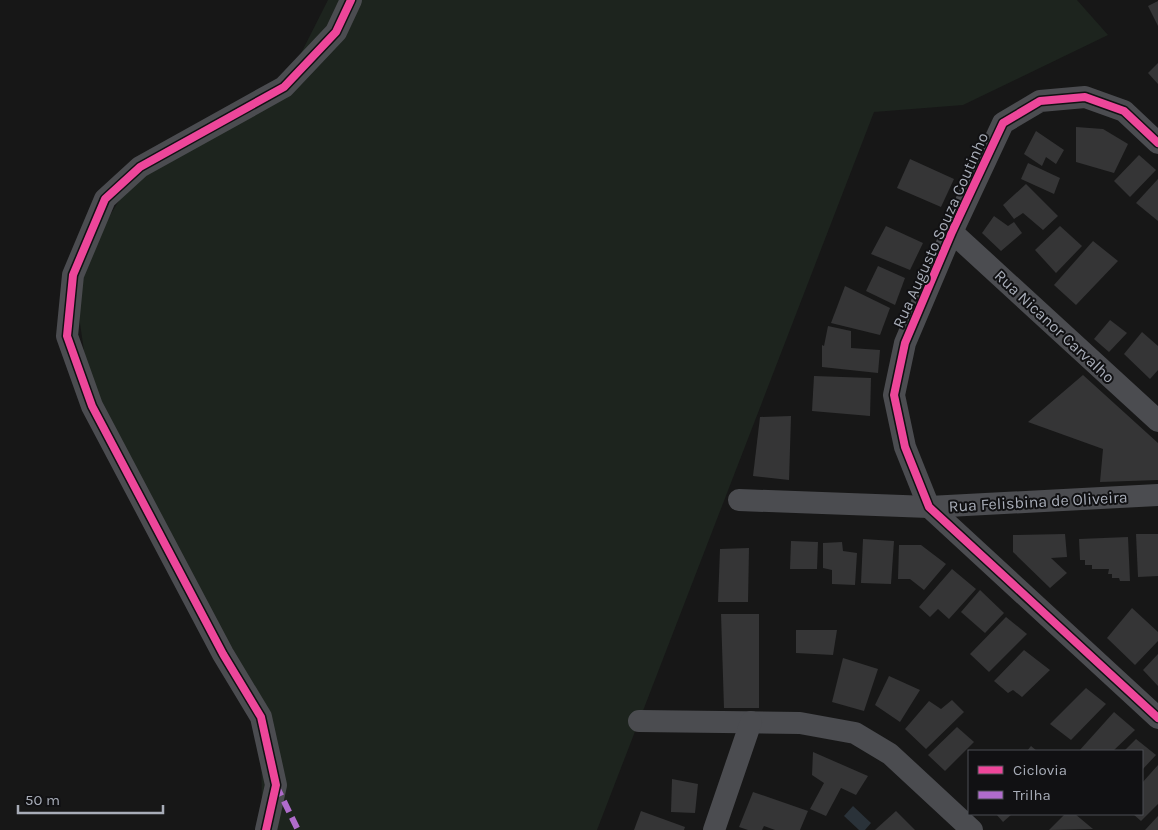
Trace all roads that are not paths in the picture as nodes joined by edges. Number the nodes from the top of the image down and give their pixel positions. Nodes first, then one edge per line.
1 (350, 0) edge
2 (1158, 143) edge
3 (952, 232) junction
4 (1158, 421) edge
5 (1158, 495) edge
6 (739, 500) dead end
7 (929, 507) junction
8 (1158, 718) edge
9 (639, 721) dead end
10 (751, 722) junction
11 (266, 830) edge
12 (714, 830) edge
13 (972, 830) edge

1 - 11 street
2 - 3 street, Rua Augusto Souza Coutinho
3 - 4 street, Rua Nicanor Carvalho
3 - 7 street, Rua Augusto Souza Coutinho
5 - 7 street, Rua Felisbina de Oliveira
6 - 7 street, Rua Felisbina de Oliveira
7 - 8 street, Rua Augusto Souza Coutinho
9 - 10 street
10 - 12 street
10 - 13 street

